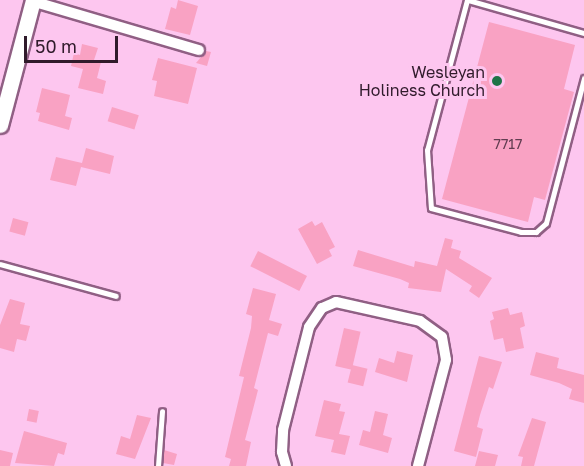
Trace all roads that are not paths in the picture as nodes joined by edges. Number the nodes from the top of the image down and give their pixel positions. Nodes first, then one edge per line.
1 (467, 0) edge
2 (32, 1) edge
3 (584, 33) edge
4 (199, 50) dead end
5 (584, 78) edge
6 (0, 125) edge
7 (0, 264) edge
8 (116, 296) dead end
9 (162, 411) dead end
10 (158, 466) edge
11 (286, 466) edge
12 (418, 466) edge

1 - 3 lane
1 - 5 lane
2 - 4 street
2 - 6 street
7 - 8 lane
9 - 10 lane
11 - 12 street

